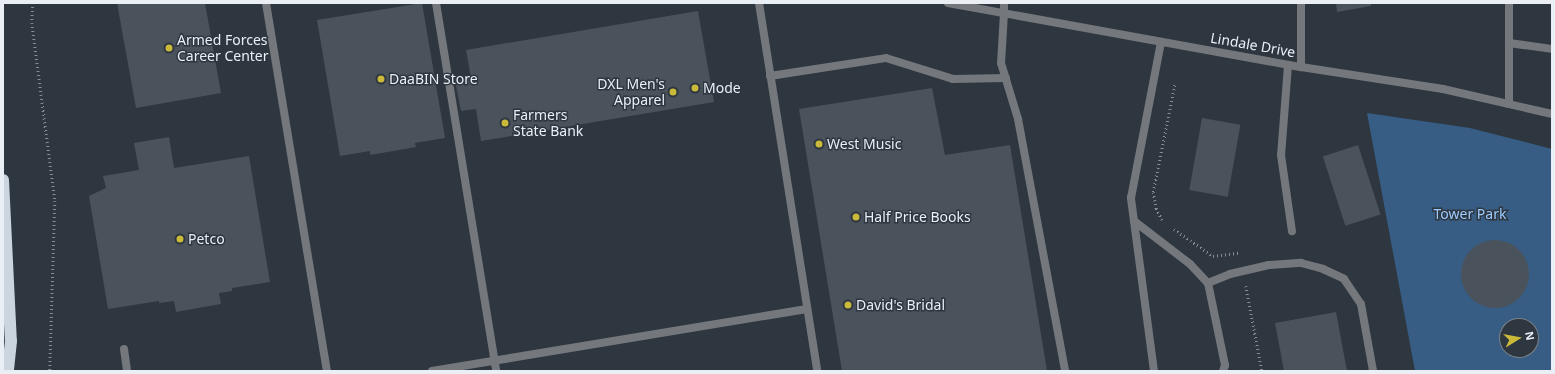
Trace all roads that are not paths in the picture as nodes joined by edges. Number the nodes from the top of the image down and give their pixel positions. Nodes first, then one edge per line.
1 (266, 3) edge
2 (436, 3) edge
3 (759, 3) edge
4 (948, 3) edge
5 (1004, 3) edge
6 (1301, 3) edge
7 (1509, 3) edge
8 (1004, 13) junction
9 (1161, 42) junction
10 (1509, 43) junction
11 (1552, 49) edge
12 (1288, 65) junction
13 (1301, 68) junction
14 (770, 76) junction
15 (1006, 78) junction
16 (1509, 104) junction
17 (1552, 114) edge
18 (3, 180) edge
19 (1134, 221) junction
20 (1292, 231) dead end
21 (1208, 283) junction
22 (807, 309) junction
23 (124, 349) dead end
24 (494, 360) junction
25 (8, 371) edge
26 (127, 371) edge
27 (327, 371) edge
28 (432, 371) edge
29 (496, 371) edge
30 (817, 371) edge
31 (1065, 371) edge
32 (1154, 371) edge
33 (1223, 371) edge
34 (1373, 371) edge

1 - 27 street
2 - 24 street
3 - 14 street
4 - 8 street, Lindale Drive
5 - 8 street
6 - 13 street
7 - 10 street
8 - 9 street, Lindale Drive
8 - 15 street
9 - 12 street, Lindale Drive
9 - 19 street
10 - 11 street
10 - 16 street
12 - 13 street, Lindale Drive
12 - 20 street
13 - 16 street, Lindale Drive
14 - 15 street
14 - 22 street
15 - 31 street
16 - 17 street, Lindale Drive
18 - 25 highway
19 - 21 street
19 - 32 street
21 - 33 street
21 - 34 street
22 - 24 street
22 - 30 street
23 - 26 street
24 - 28 street
24 - 29 street

